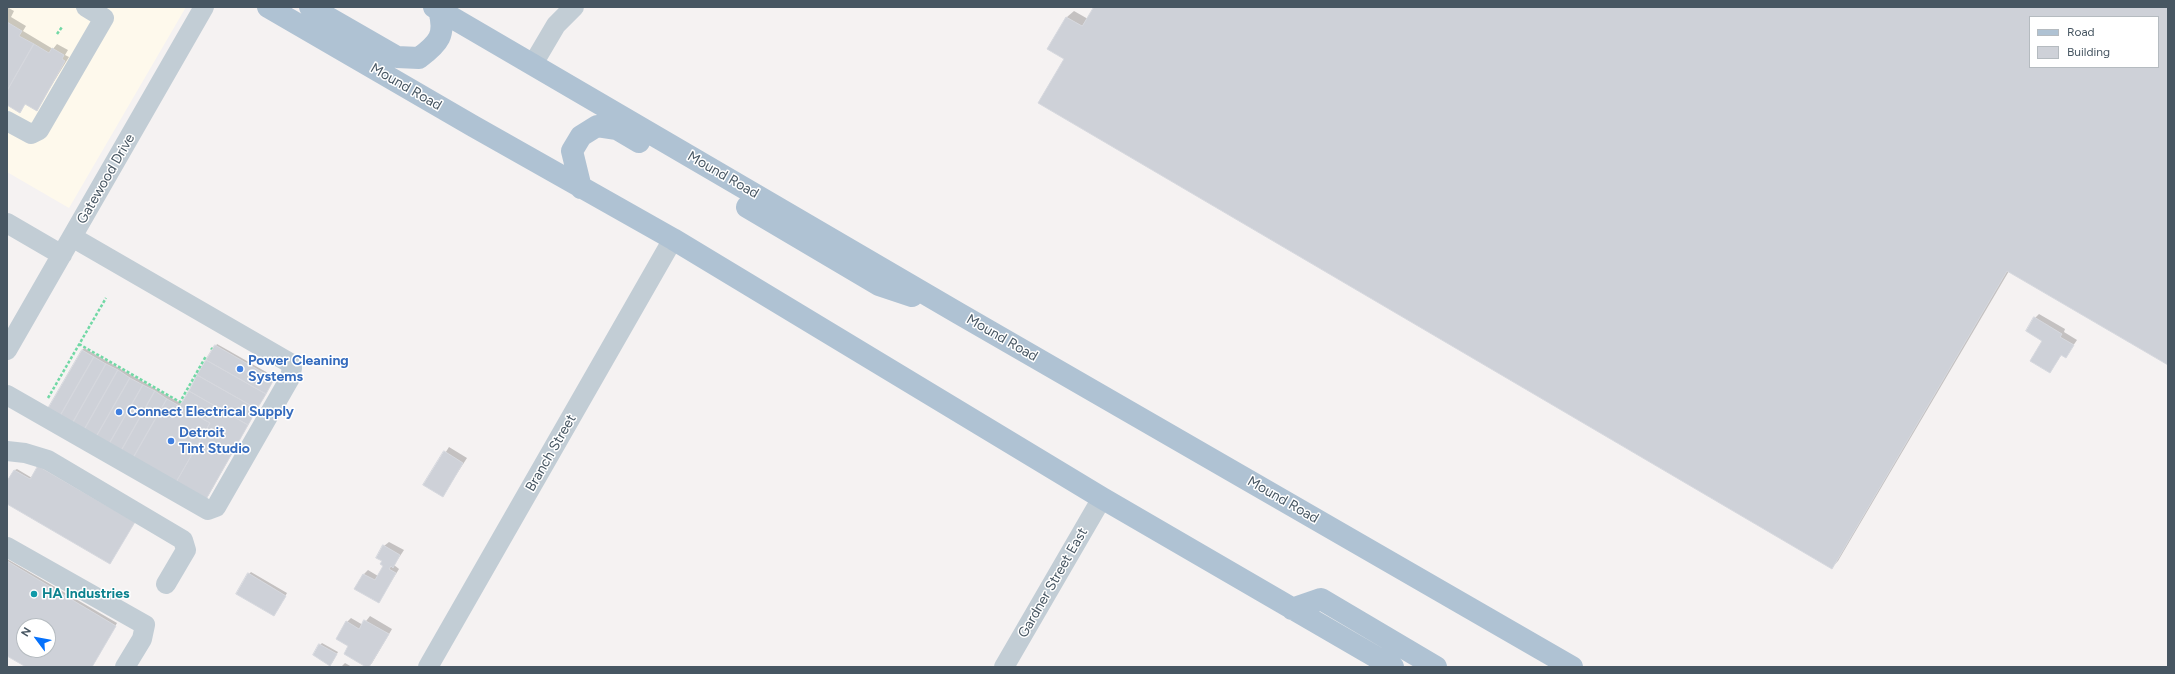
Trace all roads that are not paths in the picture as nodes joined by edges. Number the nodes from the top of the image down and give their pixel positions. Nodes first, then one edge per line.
1 (86, 7) edge
2 (204, 7) edge
3 (268, 7) edge
4 (310, 7) edge
5 (574, 7) edge
6 (437, 8) edge
7 (533, 64) junction
8 (7, 121) edge
9 (580, 188) junction
10 (7, 223) edge
11 (72, 237) junction
12 (674, 239) junction
13 (62, 255) junction
14 (958, 313) junction
15 (7, 350) edge
16 (7, 396) edge
17 (7, 451) edge
18 (1102, 498) junction
19 (7, 547) edge
20 (166, 584) dead end
21 (1292, 608) junction
22 (125, 667) edge
23 (428, 667) edge
24 (1004, 667) edge
25 (1393, 667) edge
26 (1436, 667) edge
27 (1572, 667) edge

1 - 8 street
2 - 11 street, Gatewood Drive
3 - 9 main road, Mound Road
4 - 6 main road
5 - 7 street
6 - 7 main road, Mound Road
7 - 14 main road, Mound Road
9 - 12 main road, Mound Road
9 - 14 main road
10 - 13 street
11 - 13 street, Gatewood Drive
11 - 16 street
12 - 18 main road, Mound Road
12 - 23 street, Branch Street
13 - 15 street, Gatewood Drive
14 - 27 main road, Mound Road
17 - 20 street
18 - 21 main road, Mound Road
18 - 24 street, Gardner Street East
19 - 22 street
21 - 25 main road, Mound Road
21 - 26 main road

